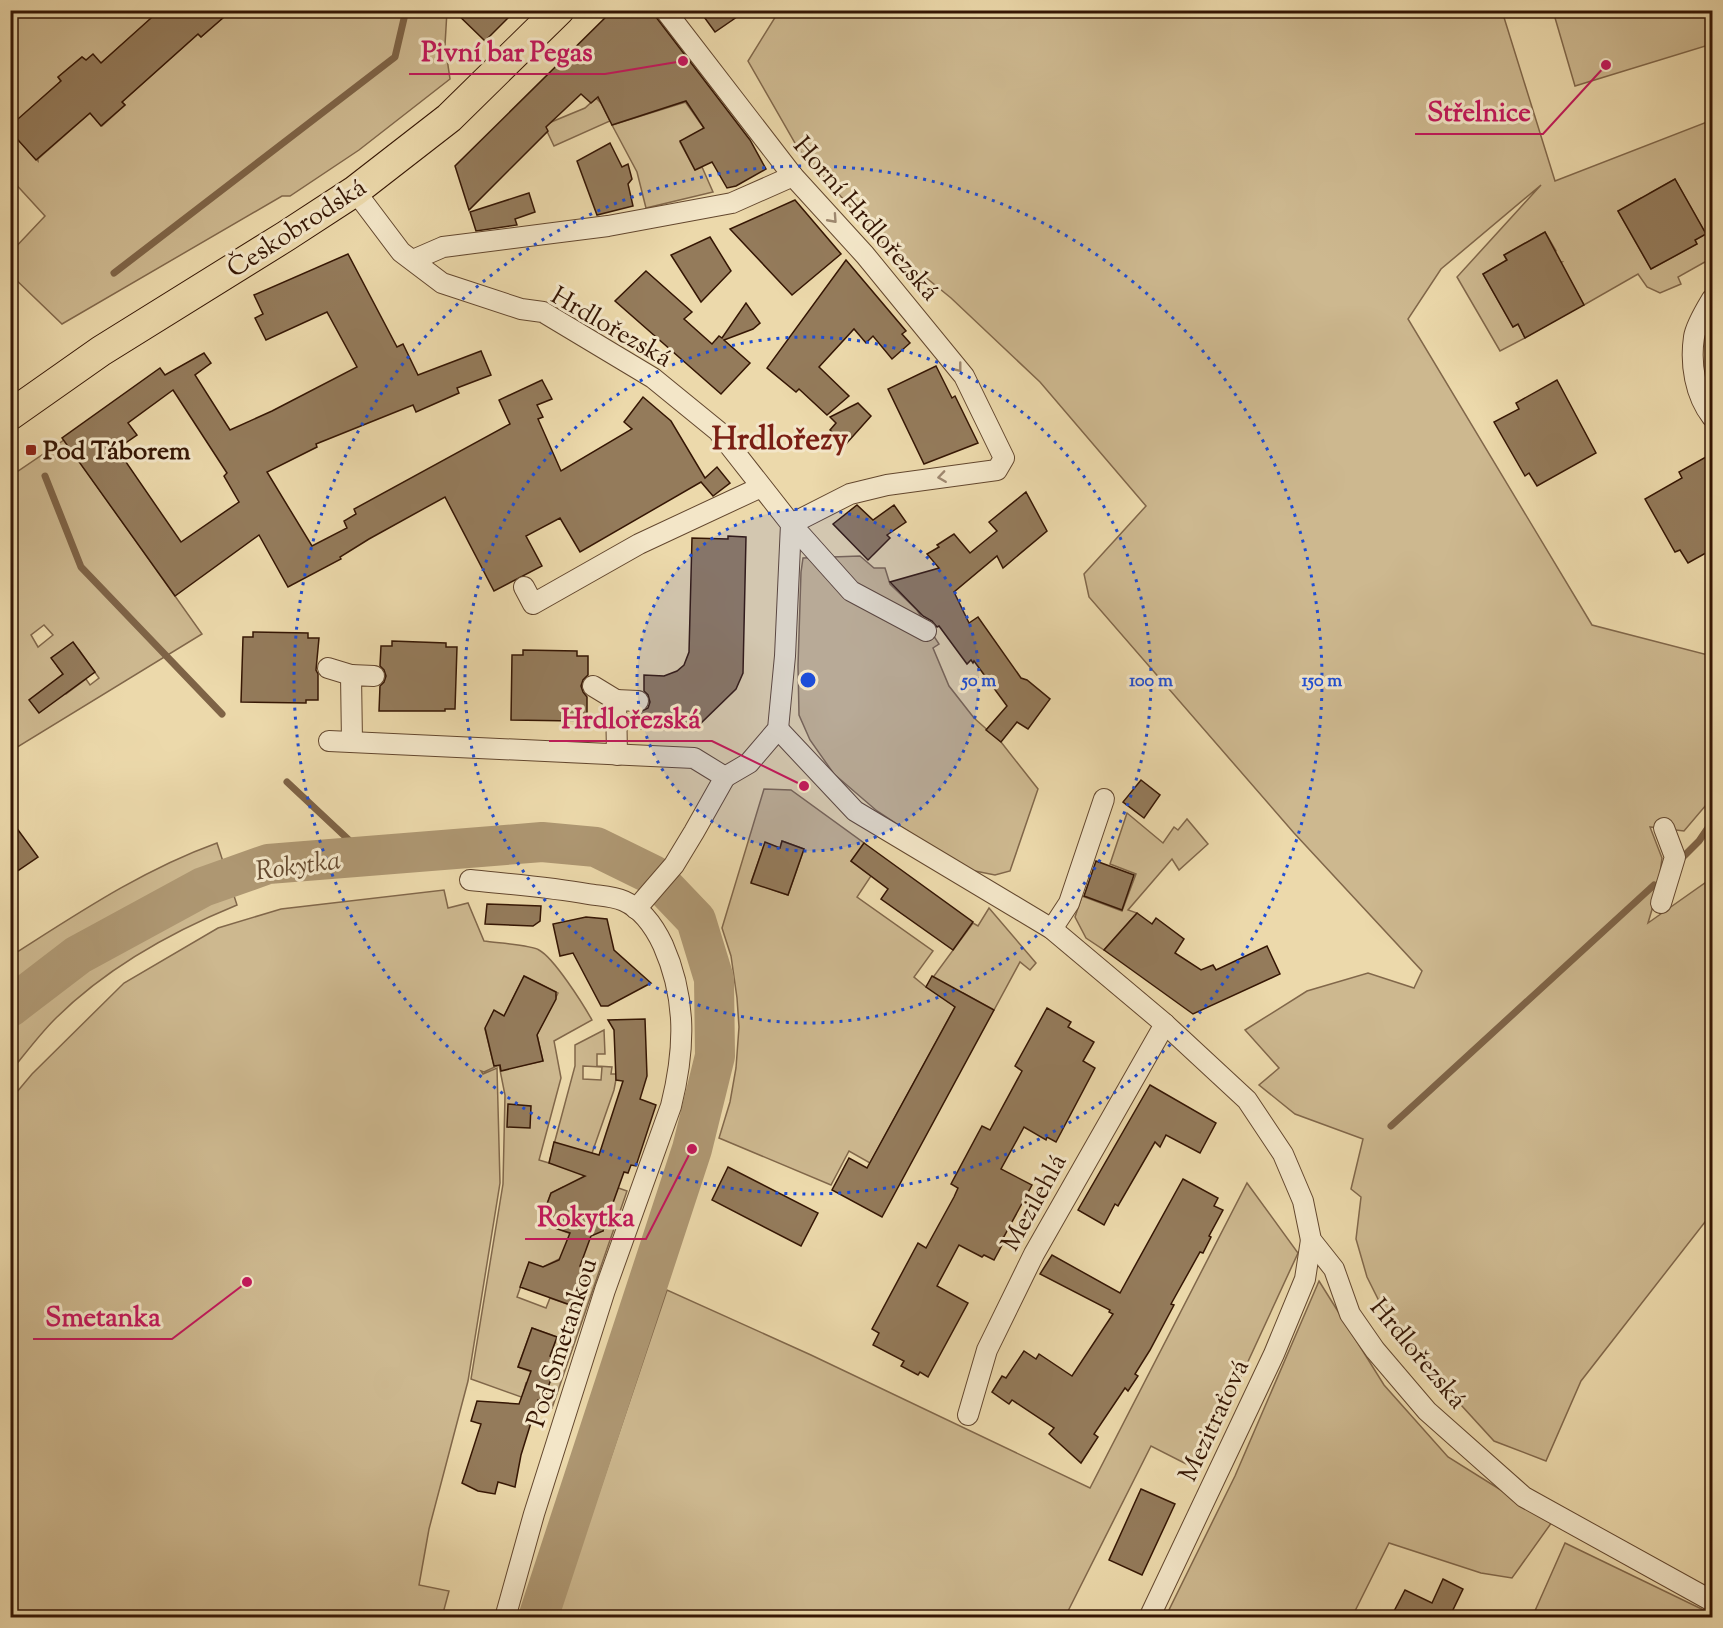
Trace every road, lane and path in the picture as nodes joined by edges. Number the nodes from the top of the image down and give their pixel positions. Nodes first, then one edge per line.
1 (559, 10) edge
2 (665, 10) edge
3 (793, 176) junction
4 (355, 191) junction
5 (413, 260) junction
6 (1713, 299) edge
7 (10, 415) edge
8 (1713, 417) edge
9 (761, 487) junction
10 (791, 524) junction
11 (524, 587) dead end
12 (926, 630) dead end
13 (328, 668) dead end
14 (351, 675) junction
15 (374, 676) dead end
16 (593, 686) dead end
17 (616, 700) junction
18 (638, 701) dead end
19 (778, 729) junction
20 (329, 741) dead end
21 (352, 742) junction
22 (617, 754) junction
23 (725, 777) junction
24 (1104, 798) dead end
25 (1664, 828) dead end
26 (470, 880) dead end
27 (1661, 903) dead end
28 (640, 904) junction
29 (1052, 929) junction
30 (1165, 1024) junction
31 (1311, 1240) junction
32 (968, 1415) dead end
33 (1713, 1601) edge
34 (504, 1617) edge
35 (1149, 1617) edge

1 - 4 main road, Českobrodská
2 - 3 street, Horní Hrdlořezská
3 - 5 street
3 -> 10 street, Horní Hrdlořezská
4 - 5 street, Hrdlořezská
4 - 7 main road, Českobrodská
5 - 9 street, Hrdlořezská
6 - 8 street
9 - 10 street, Hrdlořezská
9 - 11 street
10 - 12 street, Hrdlořezská
10 - 19 street
13 - 14 street
14 - 15 street
14 - 21 street
16 - 17 street
17 - 18 street
17 - 22 street
19 - 23 street
19 - 29 street, Hrdlořezská
20 - 21 street
21 - 22 street
22 - 23 street
23 - 28 street
24 - 29 street
25 - 27 street
26 - 28 street, Pod Smetankou
28 - 34 street, Pod Smetankou
29 - 30 street, Hrdlořezská
30 - 31 street, Hrdlořezská
30 - 32 street, Mezilehlá
31 - 33 street, Hrdlořezská
31 - 35 street, Mezitraťová

